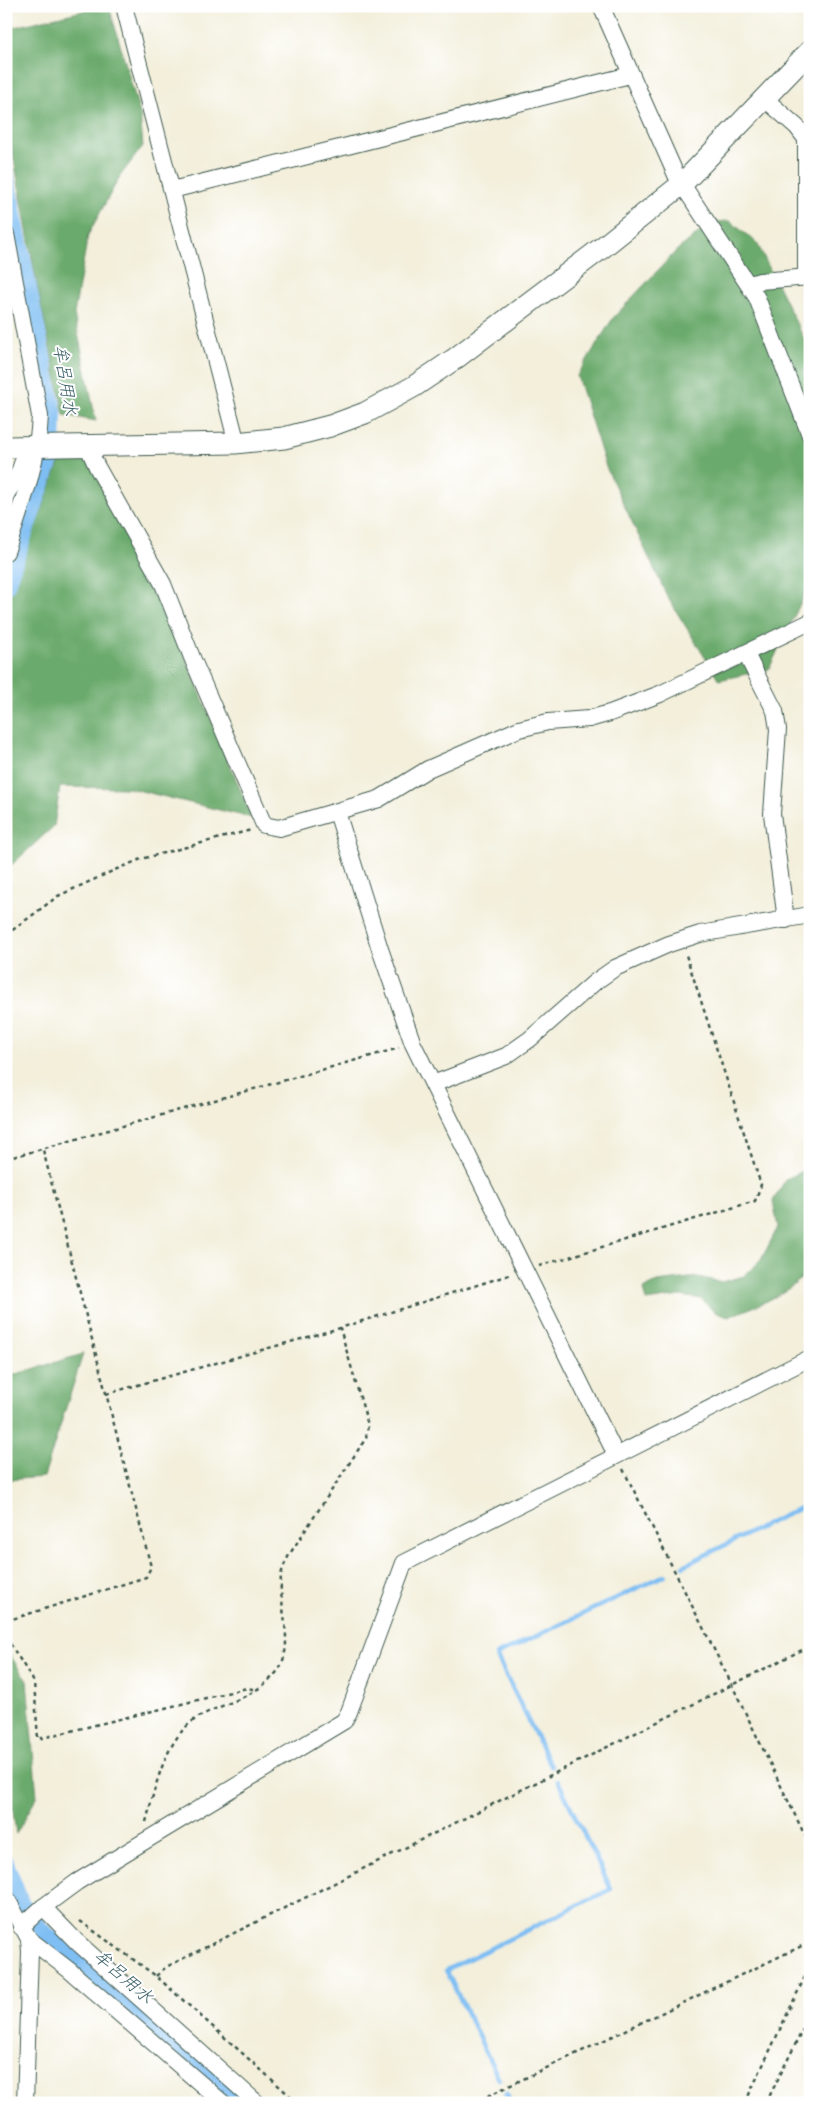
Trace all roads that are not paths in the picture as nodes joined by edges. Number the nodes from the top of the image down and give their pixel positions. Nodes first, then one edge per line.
1 (124, 6) edge
2 (601, 6) edge
3 (810, 51) edge
4 (630, 75) junction
5 (764, 98) junction
6 (808, 138) edge
7 (682, 184) junction
8 (172, 190) junction
9 (6, 234) edge
10 (808, 277) edge
11 (749, 284) junction
12 (810, 435) edge
13 (235, 442) junction
14 (6, 447) edge
15 (37, 447) junction
16 (88, 447) junction
17 (6, 495) edge
18 (6, 552) edge
19 (810, 622) edge
20 (746, 654) junction
21 (337, 812) junction
22 (810, 915) edge
23 (786, 920) junction
24 (433, 1084) junction
25 (810, 1358) edge
26 (616, 1455) junction
27 (6, 1897) edge
28 (41, 1909) junction
29 (26, 1929) junction
30 (25, 2103) edge
31 (223, 2103) edge
32 (257, 2103) edge

1 - 8 street
2 - 4 street
3 - 5 street
4 - 7 street
4 - 8 street
5 - 6 street
5 - 7 street
6 - 10 street
7 - 11 street
7 - 13 street
8 - 13 street
9 - 15 street
10 - 11 street
11 - 12 street
13 - 16 street
14 - 15 street
15 - 16 street
15 - 17 street
15 - 18 street
16 - 21 street
19 - 20 street
20 - 21 street
20 - 23 street
21 - 24 street
22 - 23 street
23 - 24 street
24 - 26 street
25 - 26 street
26 - 28 street
27 - 29 street
28 - 29 street
28 - 32 street
29 - 30 street
29 - 31 street

